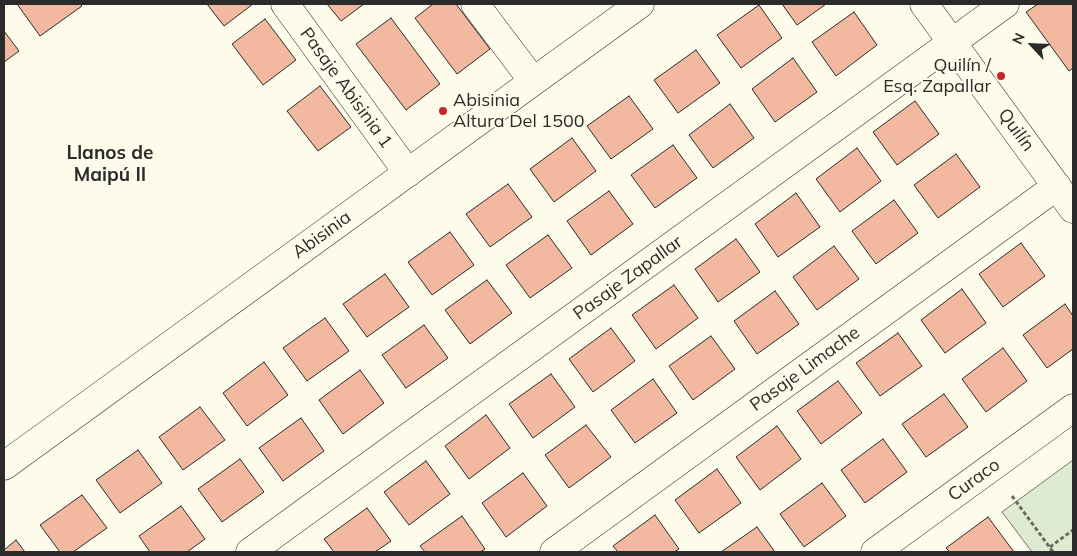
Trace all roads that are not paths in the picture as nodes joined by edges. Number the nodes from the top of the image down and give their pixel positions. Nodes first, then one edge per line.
1 (285, 4) edge
2 (475, 4) edge
3 (640, 4) edge
4 (924, 4) edge
5 (1006, 4) edge
6 (952, 43) junction
7 (533, 81) junction
8 (408, 172) junction
9 (1057, 186) junction
10 (1073, 209) edge
11 (1073, 408) edge
12 (4, 466) edge
13 (250, 552) edge
14 (554, 552) edge
15 (875, 552) edge

1 - 8 street, Pasaje Abisinia 1
2 - 7 street
3 - 7 street, Abisinia
4 - 6 street, Quilín
5 - 6 street, Pasaje Zapallar
6 - 9 street, Quilín
6 - 13 street, Pasaje Zapallar
7 - 8 street, Abisinia
8 - 12 street, Abisinia
9 - 10 street, Quilín
9 - 14 street, Pasaje Limache
11 - 15 street, Curaco

